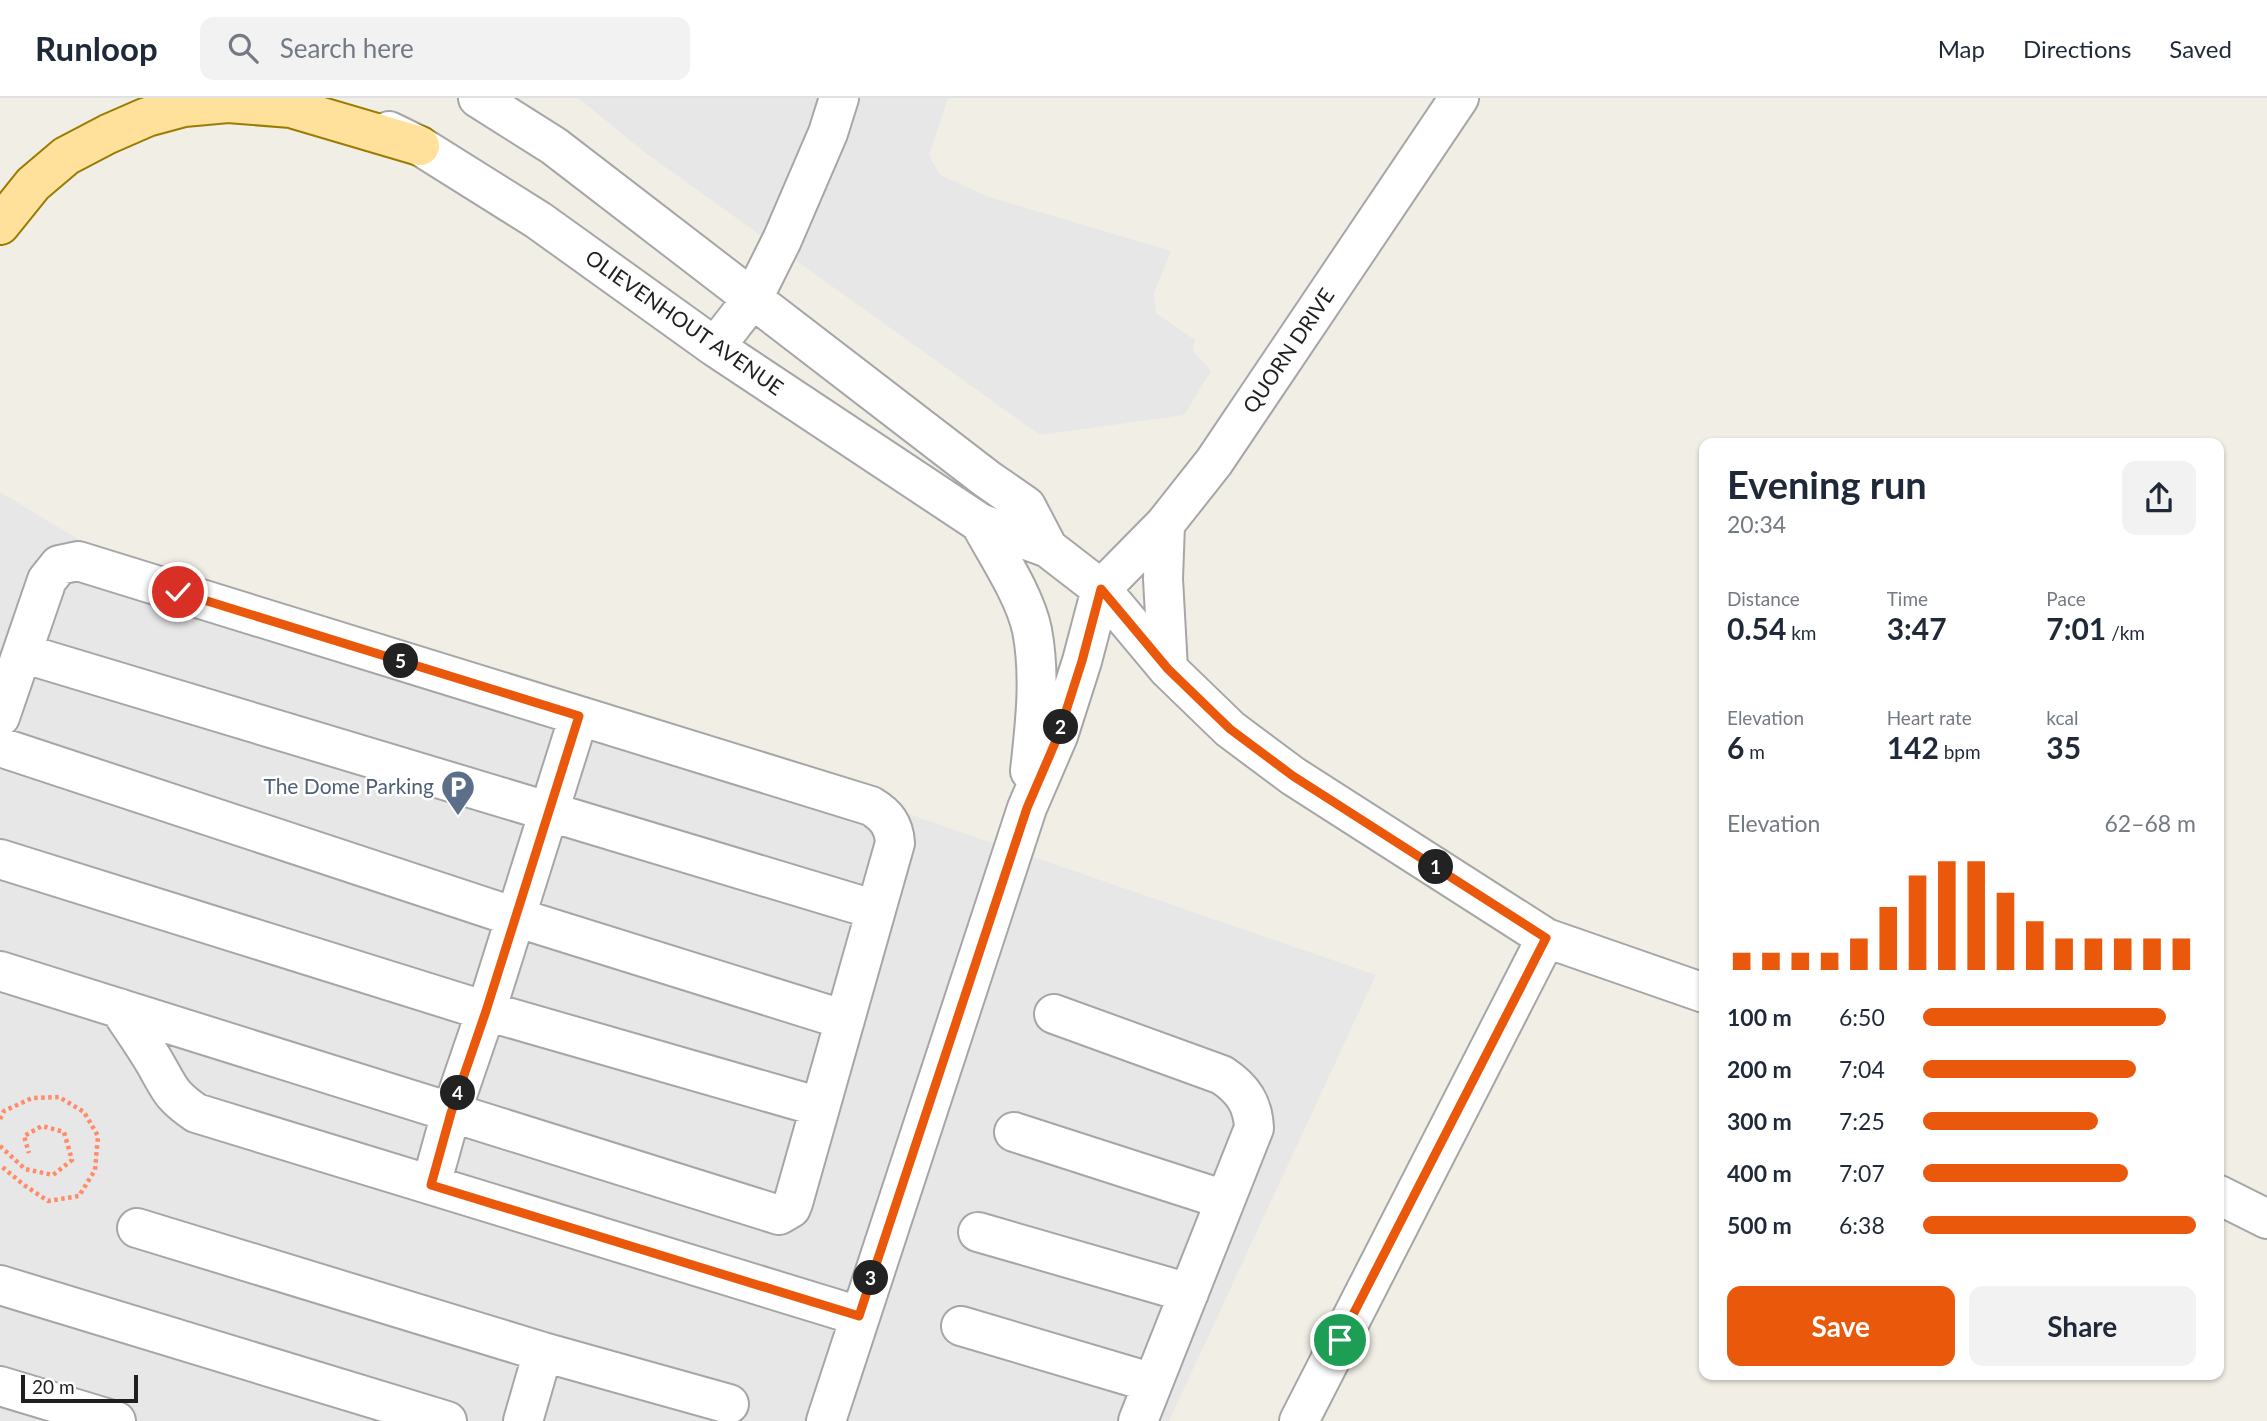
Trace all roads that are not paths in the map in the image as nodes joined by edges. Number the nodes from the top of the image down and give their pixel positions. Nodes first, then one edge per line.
1 (318, 98) edge
2 (478, 98) edge
3 (839, 98) edge
4 (1459, 98) edge
5 (420, 146) junction
6 (0, 225) edge
7 (753, 298) junction
8 (715, 347) junction
9 (980, 523) junction
10 (1165, 524) junction
11 (1048, 548) junction
12 (1101, 589) junction
13 (22, 653) junction
14 (1168, 669) junction
15 (579, 716) junction
16 (0, 717) edge
17 (0, 747) edge
18 (1027, 808) junction
19 (549, 812) junction
20 (0, 859) edge
21 (876, 910) junction
22 (515, 917) junction
23 (1546, 938) junction
24 (0, 971) edge
25 (1699, 991) edge
26 (119, 1008) junction
27 (486, 1011) junction
28 (1054, 1014) dead end
29 (845, 1020) junction
30 (820, 1107) junction
31 (451, 1113) junction
32 (1014, 1132) dead end
33 (431, 1185) junction
34 (2224, 1198) edge
35 (1225, 1200) junction
36 (2267, 1219) edge
37 (137, 1228) dead end
38 (978, 1232) dead end
39 (0, 1285) edge
40 (1189, 1293) junction
41 (859, 1316) junction
42 (961, 1325) dead end
43 (543, 1352) junction
44 (1153, 1383) junction
45 (0, 1386) edge
46 (729, 1404) dead end
47 (116, 1421) edge
48 (447, 1421) edge
49 (523, 1421) edge
50 (826, 1421) edge
51 (1138, 1421) edge
52 (1299, 1421) edge

1 - 5 street, OLIEVENHOUT AVENUE
2 - 7 street, OLIEVENHOUT AVENUE
3 - 7 street
4 - 10 street, QUORN DRIVE
5 - 6 main road
5 - 8 street, OLIEVENHOUT AVENUE
7 - 8 street
7 - 11 street, OLIEVENHOUT AVENUE
8 - 9 street, OLIEVENHOUT AVENUE
9 - 11 street, OLIEVENHOUT AVENUE
9 - 18 street
10 - 12 street, QUORN DRIVE
10 - 14 street
11 - 12 street, OLIEVENHOUT AVENUE
12 - 14 street, OLIEVENHOUT AVENUE
12 - 18 street
13 - 15 street
13 - 16 street
13 - 19 street
14 - 23 street, OLIEVENHOUT AVENUE
15 - 19 street
15 - 21 street
17 - 22 street
18 - 41 street
19 - 21 street
19 - 22 street
20 - 27 street
21 - 29 street
22 - 27 street
22 - 29 street
23 - 25 street, OLIEVENHOUT AVENUE
23 - 52 street
24 - 26 street
26 - 31 street
26 - 33 street
27 - 30 street
27 - 31 street
28 - 35 street
29 - 30 street
30 - 31 street
31 - 33 street
32 - 35 street
33 - 41 street
34 - 36 street
35 - 40 street
37 - 43 street
38 - 40 street
39 - 48 street
40 - 44 street
41 - 50 street
42 - 44 street
43 - 46 street
43 - 49 street
44 - 51 street
45 - 47 street

